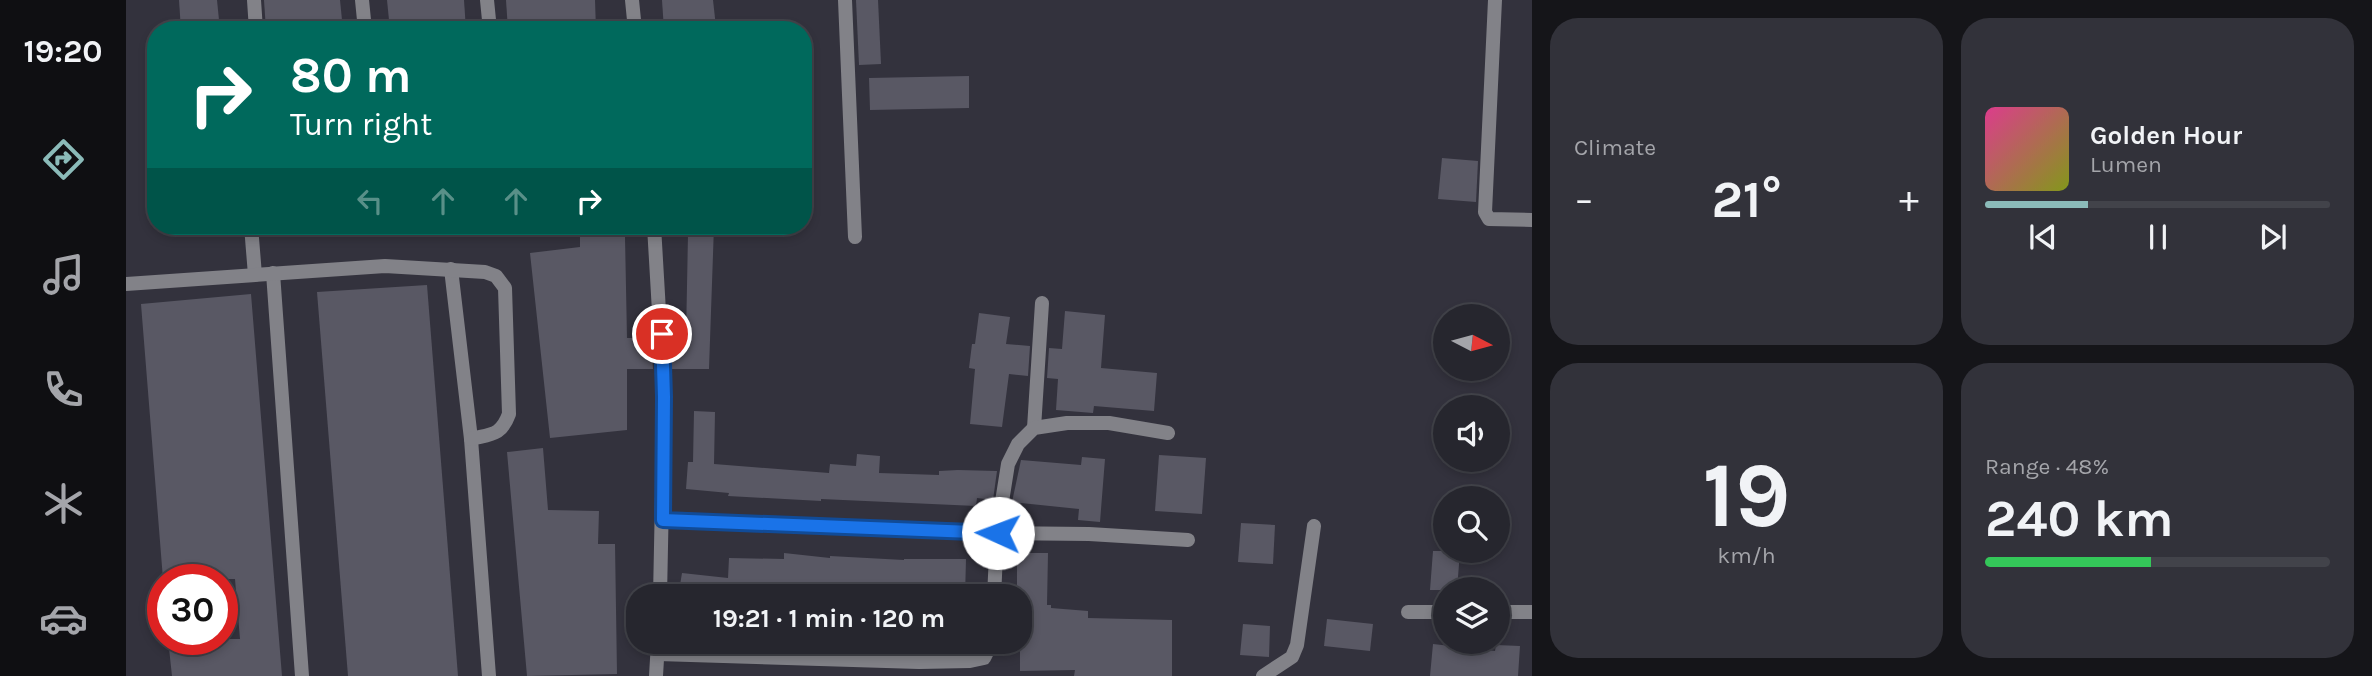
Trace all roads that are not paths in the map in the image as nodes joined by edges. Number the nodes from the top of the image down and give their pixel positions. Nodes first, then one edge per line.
1 (254, 0) edge
2 (362, 0) edge
3 (487, 0) edge
4 (632, 0) edge
5 (845, 0) edge
6 (1495, 0) edge
7 (255, 21) edge
8 (364, 21) edge
9 (489, 21) edge
10 (634, 21) edge
11 (1532, 220) edge
12 (252, 235) edge
13 (655, 235) edge
14 (855, 237) dead end
15 (451, 270) junction
16 (273, 273) junction
17 (256, 275) junction
18 (126, 284) edge
19 (1042, 303) dead end
20 (1034, 428) junction
21 (1168, 433) dead end
22 (471, 439) junction
23 (663, 520) junction
24 (1314, 526) dead end
25 (998, 533) junction
26 (1188, 540) dead end
27 (661, 584) edge
28 (996, 584) edge
29 (1409, 612) dead end
30 (1433, 612) edge
31 (1510, 612) edge
32 (1532, 612) edge
33 (658, 654) edge
34 (733, 654) edge
35 (986, 654) edge
36 (919, 669) edge
37 (1269, 675) edge
38 (302, 676) edge
39 (489, 676) edge
40 (656, 676) edge

1 - 7 street
2 - 8 street
3 - 9 street
4 - 10 street
5 - 14 street
6 - 11 street
12 - 17 street
13 - 23 street
15 - 16 street
15 - 22 street
15 - 22 street
16 - 17 street
16 - 38 street
17 - 18 street
19 - 20 street
20 - 21 street
20 - 25 street
22 - 39 street
23 - 25 street
23 - 27 street
24 - 37 street
25 - 26 street
25 - 28 street
29 - 30 street
31 - 32 street
33 - 40 street
34 - 36 street
35 - 36 street

